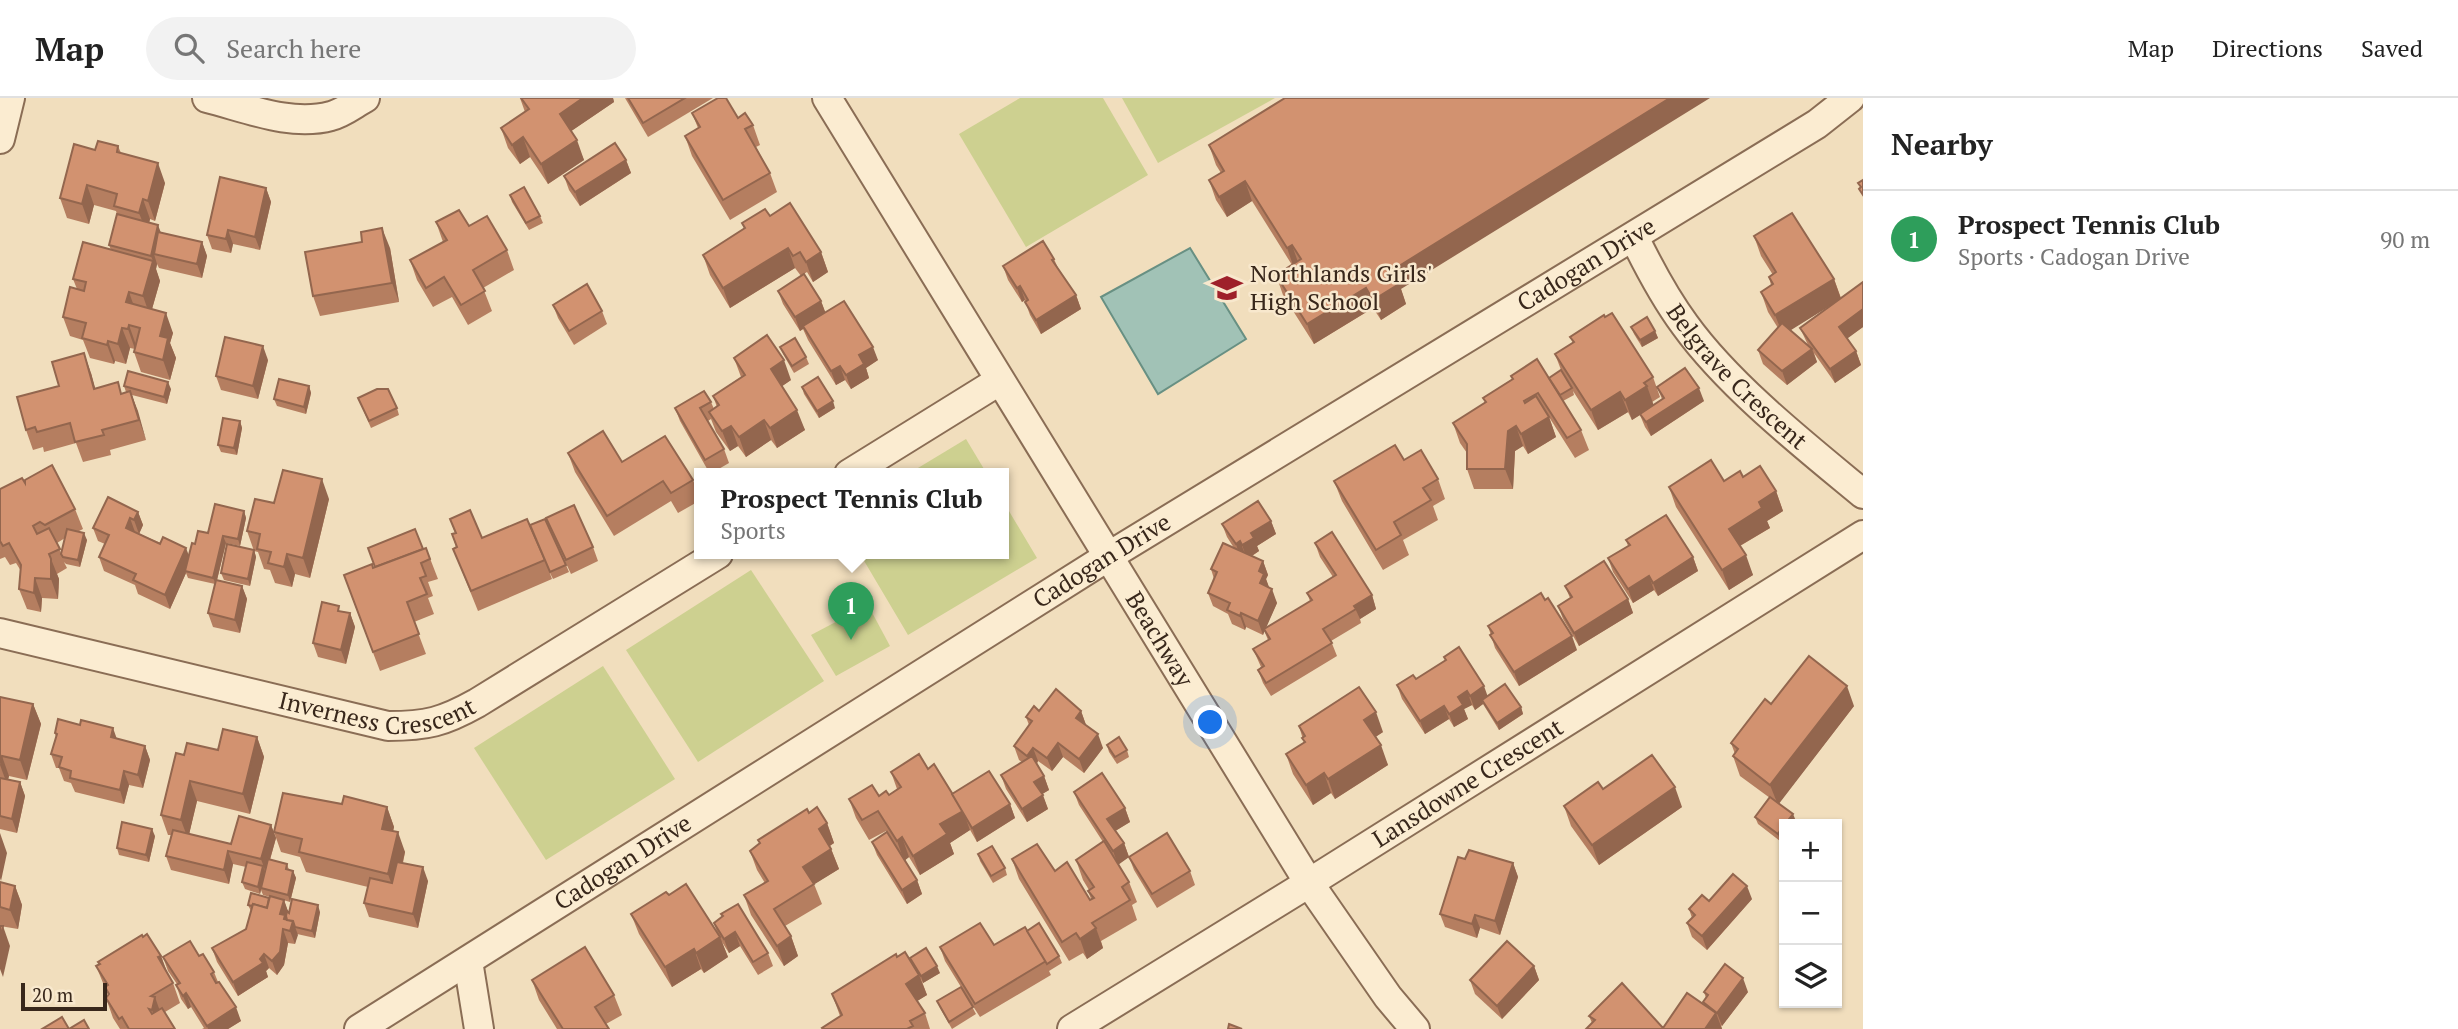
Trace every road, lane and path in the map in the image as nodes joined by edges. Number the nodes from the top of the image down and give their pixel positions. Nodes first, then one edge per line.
1 (10, 98) edge
2 (208, 98) edge
3 (365, 98) edge
4 (827, 98) edge
5 (1850, 98) edge
6 (0, 139) edge
7 (1634, 237) junction
8 (999, 381) junction
9 (859, 468) edge
10 (1863, 494) edge
11 (1863, 535) edge
12 (1109, 556) junction
13 (710, 559) edge
14 (0, 633) edge
15 (1309, 883) junction
16 (468, 961) junction
17 (359, 1029) edge
18 (479, 1029) edge
19 (1072, 1029) edge
20 (1415, 1029) edge

1 - 6 street
2 - 3 street
4 - 8 street, Beachway
5 - 7 street, Cadogan Drive
7 - 10 street, Belgrave Crescent
7 - 12 street, Cadogan Drive
8 - 9 street
8 - 12 street, Beachway
11 - 15 street, Lansdowne Crescent
12 - 15 street, Beachway
12 - 16 street, Cadogan Drive
13 - 14 street, Inverness Crescent
15 - 19 street, Lansdowne Crescent
15 - 20 street, Beachway
16 - 17 street, Cadogan Drive
16 - 18 street

